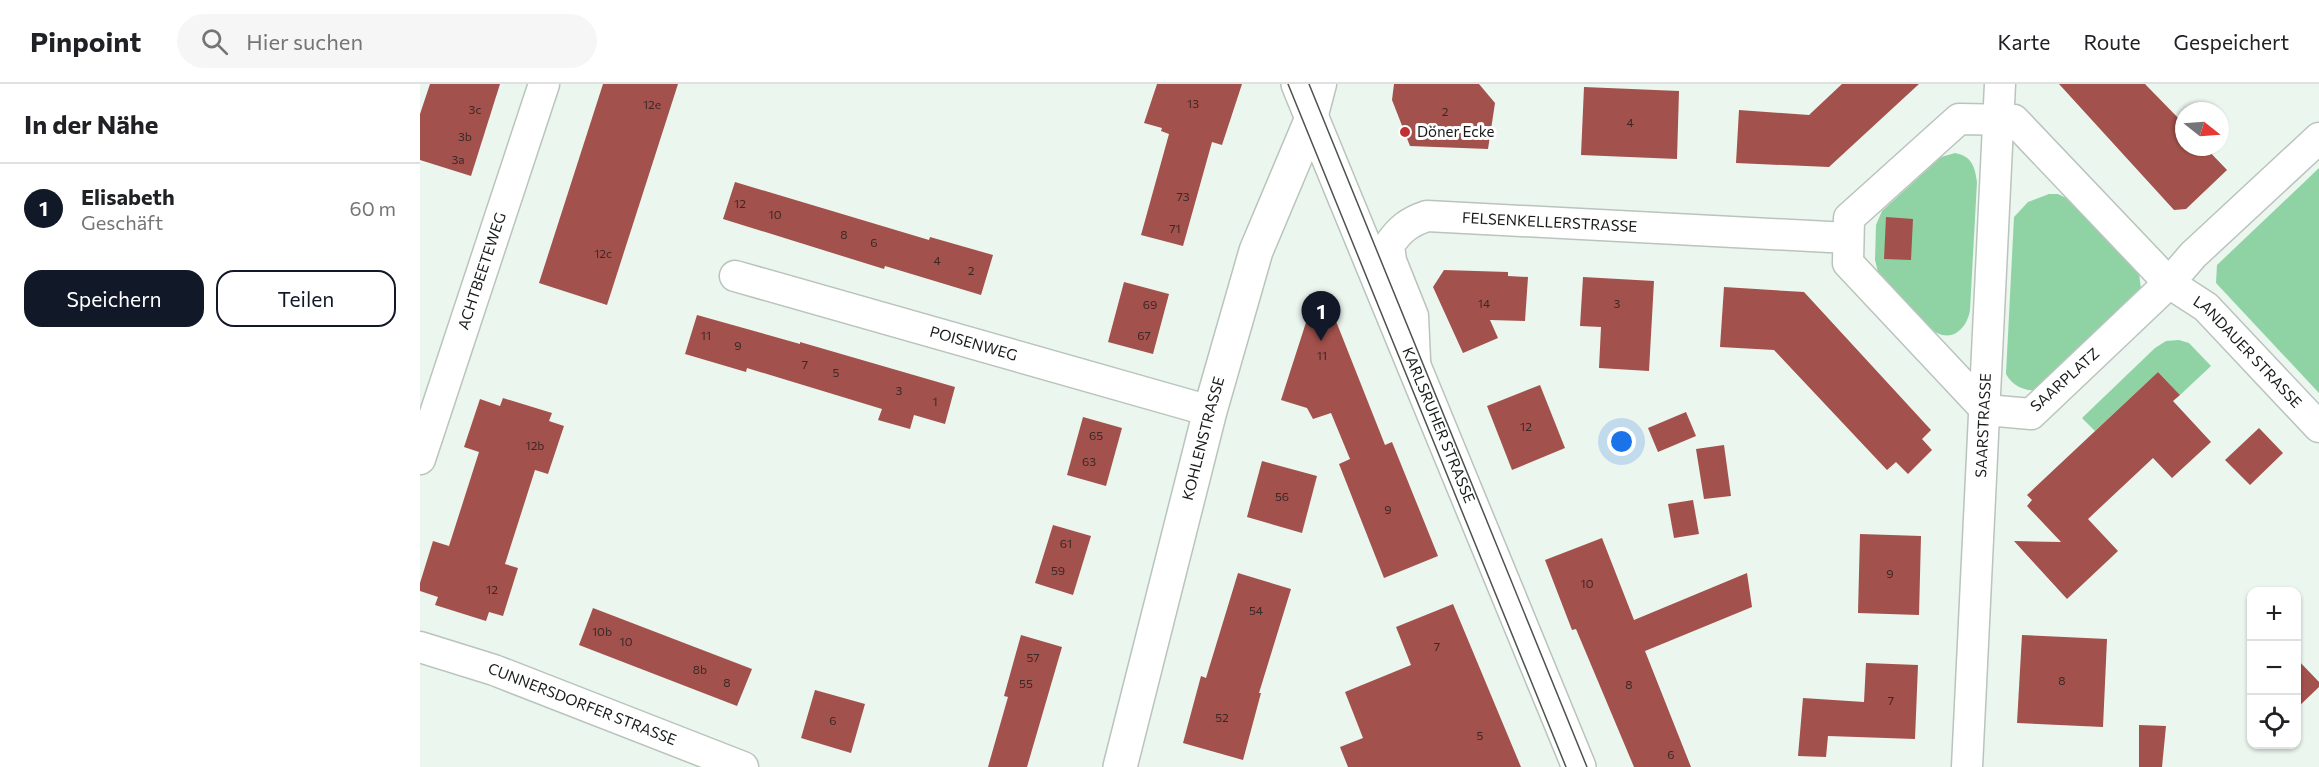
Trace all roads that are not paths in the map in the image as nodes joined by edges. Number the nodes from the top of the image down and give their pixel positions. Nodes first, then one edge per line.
1 (544, 84) edge
2 (1298, 84) edge
3 (1321, 84) edge
4 (2000, 84) edge
5 (1312, 118) junction
6 (1999, 119) junction
7 (2319, 138) edge
8 (1848, 238) junction
9 (735, 276) dead end
10 (2169, 282) junction
11 (1416, 366) junction
12 (1210, 411) junction
13 (1986, 411) junction
14 (2319, 427) edge
15 (420, 459) edge
16 (420, 647) edge
17 (743, 767) edge
18 (1120, 767) edge
19 (1579, 767) edge
20 (1967, 767) edge

1 - 15 street, ACHTBEETEWEG
2 - 5 street, KARLSRUHER STRASSE
3 - 5 street
4 - 6 street, SAARSTRASSE
5 - 11 street, KARLSRUHER STRASSE
5 - 12 street, KOHLENSTRASSE
6 - 8 street
6 - 10 street
6 - 13 street, SAARSTRASSE
7 - 10 street, SAARPLATZ
8 - 11 street, FELSENKELLERSTRASSE
8 - 13 street
9 - 12 street, POISENWEG
10 - 13 street, SAARPLATZ
10 - 14 street, LANDAUER STRASSE
11 - 19 street, KARLSRUHER STRASSE
12 - 18 street, KOHLENSTRASSE
13 - 20 street, SAARSTRASSE
16 - 17 street, CUNNERSDORFER STRASSE

